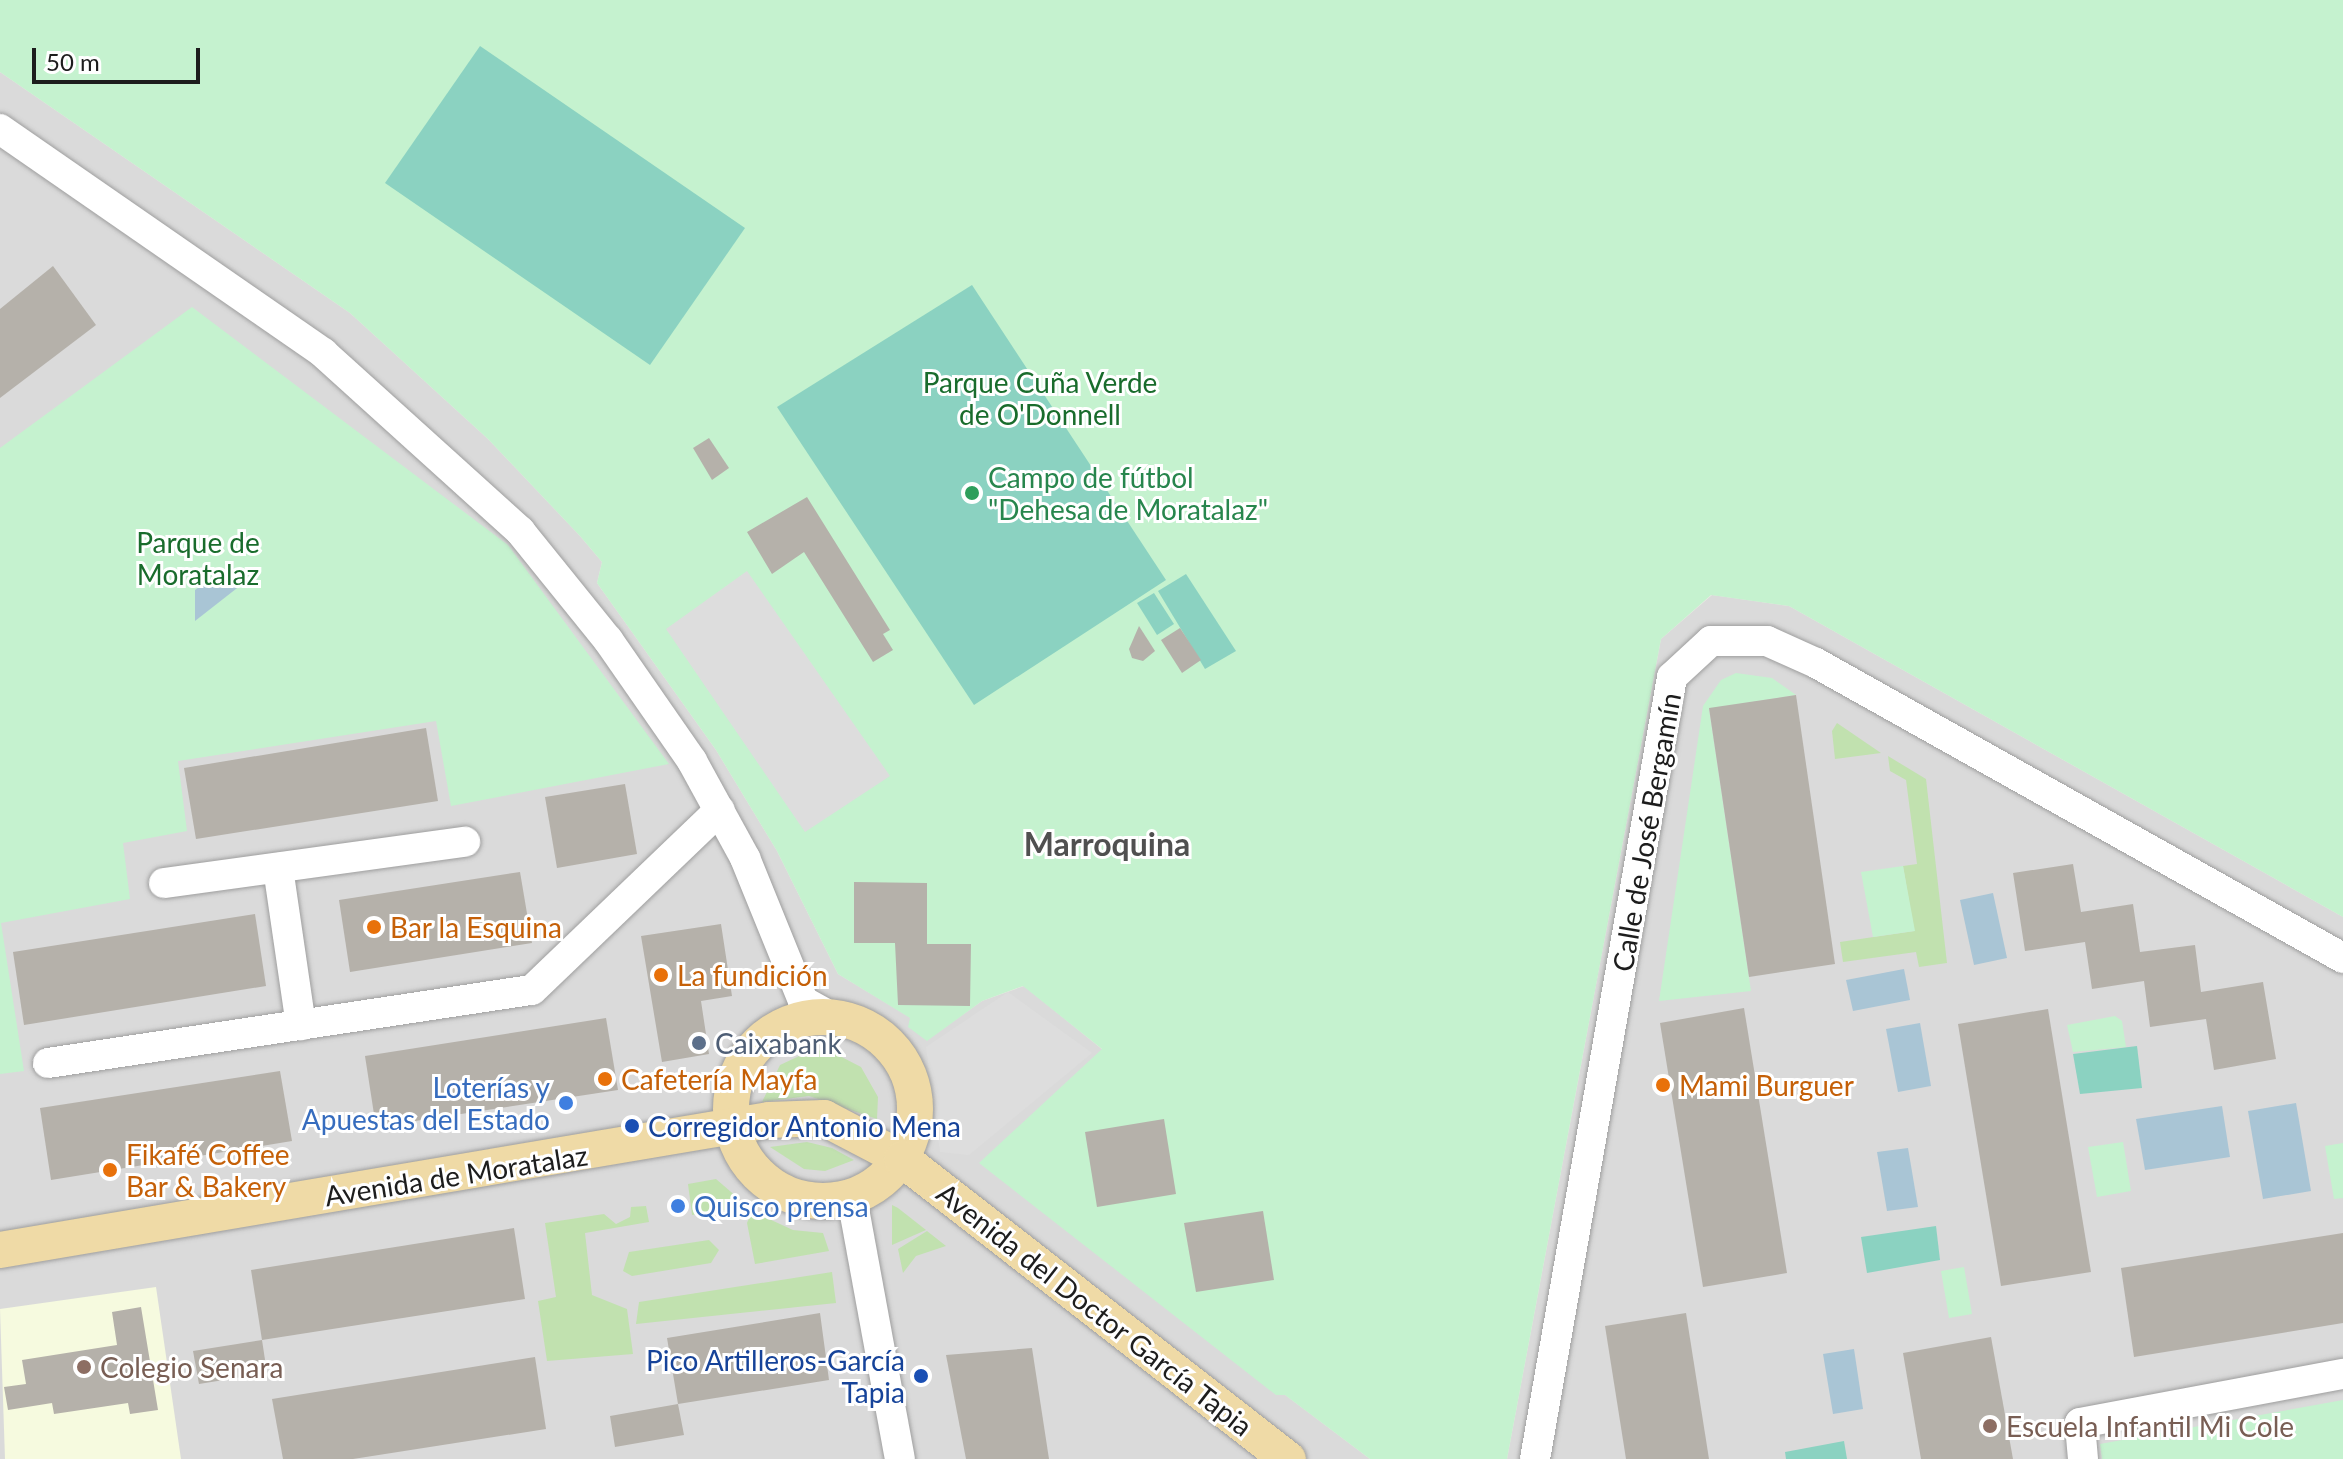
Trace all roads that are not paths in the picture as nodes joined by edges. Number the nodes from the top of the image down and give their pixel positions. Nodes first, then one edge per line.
1 (0, 129) edge
2 (720, 810) junction
3 (465, 842) dead end
4 (278, 868) junction
5 (164, 883) dead end
6 (2343, 958) edge
7 (809, 1014) junction
8 (301, 1025) junction
9 (48, 1063) dead end
10 (733, 1128) junction
11 (902, 1159) junction
12 (852, 1198) junction
13 (0, 1250) edge
14 (2343, 1374) edge
15 (900, 1459) edge
16 (1288, 1459) edge
17 (1535, 1459) edge
18 (2083, 1459) edge

1 - 2 street
2 - 7 street
2 - 8 street
3 - 4 street
4 - 5 street
4 - 8 street
6 - 17 street, Calle de José Bergamín
7 - 10 main road
7 - 11 main road
8 - 9 street
10 - 11 main road, Avenida de Moratalaz
10 - 12 main road
10 - 13 main road, Avenida de Moratalaz
11 - 12 main road
11 - 16 main road, Avenida del Doctor García Tapia
12 - 15 street
14 - 18 street

